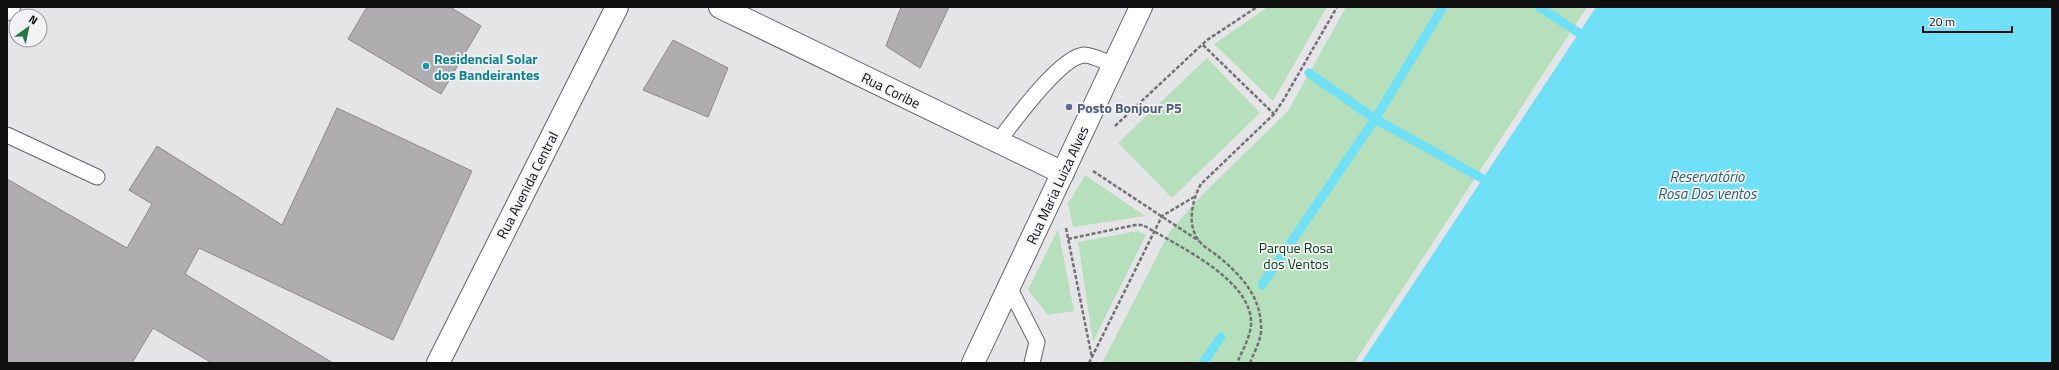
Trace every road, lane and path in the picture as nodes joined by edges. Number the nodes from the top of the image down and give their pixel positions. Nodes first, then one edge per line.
1 (617, 7) edge
2 (720, 7) edge
3 (1141, 7) edge
4 (1257, 7) edge
5 (1337, 7) edge
6 (1203, 45) junction
7 (1114, 65) junction
8 (1274, 114) junction
9 (1111, 130) dead end
10 (7, 135) edge
11 (998, 142) junction
12 (1090, 168) dead end
13 (1063, 173) junction
14 (97, 177) dead end
15 (1194, 197) junction
16 (1162, 216) junction
17 (1066, 225) dead end
18 (1068, 239) junction
19 (1199, 241) junction
20 (1009, 287) junction
21 (1092, 358) junction
22 (438, 363) edge
23 (974, 363) edge
24 (1032, 363) edge
25 (1089, 363) edge
26 (1237, 363) edge
27 (1250, 363) edge

1 - 22 street, Rua Avenida Central
2 - 11 street, Rua Coribe
3 - 7 street, Rua Maria Luiza Alves
4 - 6 path
5 - 8 path
6 - 8 path
6 - 9 path
7 - 11 lane
7 - 13 street, Rua Maria Luiza Alves
8 - 15 path
10 - 14 lane
11 - 13 street, Rua Coribe
12 - 16 path
13 - 20 street, Rua Maria Luiza Alves
15 - 16 path
15 - 19 path
16 - 19 path
16 - 21 path
17 - 18 path
18 - 21 path
18 - 26 path
19 - 27 path
20 - 23 street, Rua Maria Luiza Alves
20 - 24 lane
21 - 25 path

